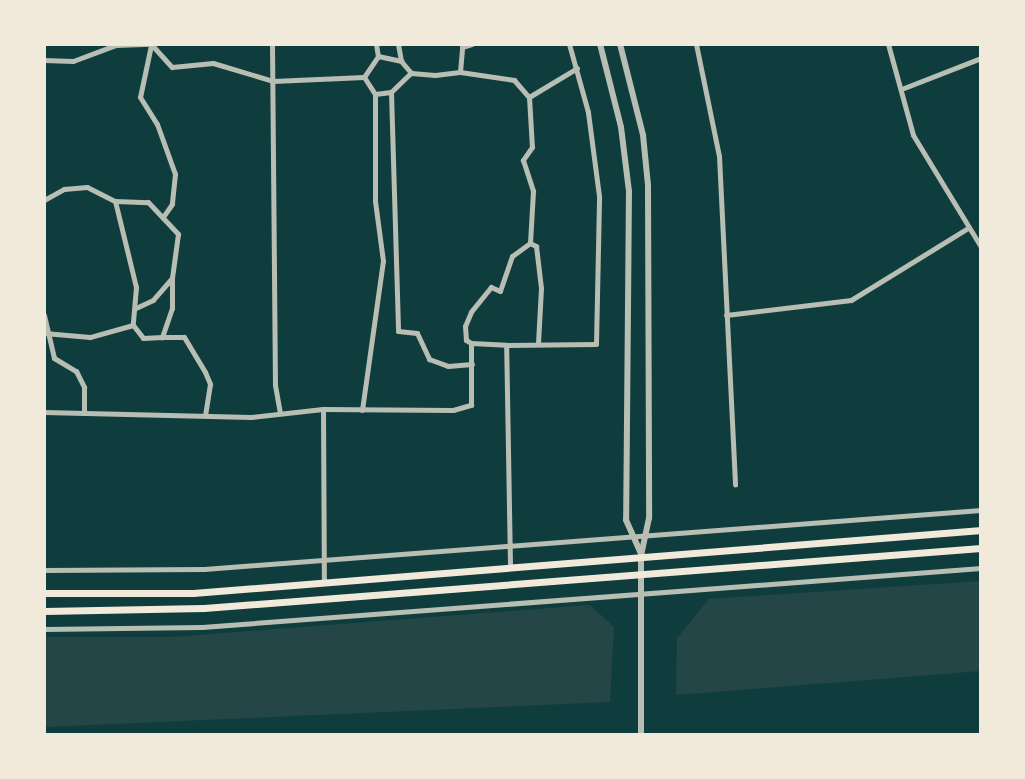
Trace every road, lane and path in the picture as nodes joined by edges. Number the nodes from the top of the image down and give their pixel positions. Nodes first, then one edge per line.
1 (151, 44) edge
2 (272, 44) edge
3 (376, 44) edge
4 (398, 44) edge
5 (472, 44) edge
6 (569, 44) edge
7 (600, 44) edge
8 (620, 44) edge
9 (696, 44) edge
10 (888, 44) edge
11 (378, 56) junction
12 (981, 58) edge
13 (44, 60) edge
14 (401, 61) junction
15 (577, 68) junction
16 (460, 72) junction
17 (411, 73) junction
18 (364, 77) junction
19 (273, 81) junction
20 (904, 88) junction
21 (391, 92) junction
22 (375, 94) junction
23 (529, 97) junction
24 (44, 200) edge
25 (115, 201) junction
26 (163, 217) junction
27 (968, 228) junction
28 (530, 243) junction
29 (981, 247) edge
30 (172, 278) junction
31 (136, 308) junction
32 (44, 315) edge
33 (726, 315) junction
34 (133, 325) junction
35 (47, 332) edge
36 (162, 337) junction
37 (471, 343) junction
38 (538, 344) junction
39 (506, 345) junction
40 (472, 364) junction
41 (323, 409) junction
42 (362, 410) junction
43 (44, 412) edge
44 (280, 412) junction
45 (84, 413) junction
46 (205, 415) junction
47 (735, 485) dead end
48 (981, 510) edge
49 (981, 530) edge
50 (633, 536) junction
51 (645, 536) junction
52 (510, 545) junction
53 (981, 548) edge
54 (641, 556) junction
55 (324, 560) junction
56 (510, 565) junction
57 (981, 568) edge
58 (44, 570) edge
59 (641, 576) junction
60 (324, 582) junction
61 (44, 593) edge
62 (641, 593) junction
63 (44, 611) edge
64 (44, 629) edge
65 (641, 735) edge

1 - 13 street
1 - 19 street
1 - 26 street
2 - 19 street
3 - 11 street
4 - 14 street
5 - 16 street
6 - 15 street
7 - 50 street
8 - 51 street
9 - 33 street
10 - 20 street
11 - 14 street
11 - 18 street
12 - 20 street
14 - 17 street
15 - 23 street
15 - 38 street
16 - 17 street
16 - 23 street
17 - 21 street
18 - 19 street
18 - 22 street
19 - 44 street
20 - 27 street
21 - 22 street
21 - 40 street
22 - 42 street
23 - 28 street
24 - 25 street
25 - 26 street
25 - 31 street
26 - 30 street
27 - 29 street
27 - 33 street
28 - 37 street
28 - 38 street
30 - 31 street
30 - 36 street
31 - 34 street
32 - 35 street
33 - 47 street
34 - 35 street
34 - 36 street
35 - 45 street
36 - 46 street
37 - 39 street
37 - 40 street
38 - 39 street
39 - 52 street
40 - 42 street
41 - 42 street
41 - 44 street
41 - 55 street
43 - 45 street
44 - 46 street
45 - 46 street
48 - 51 street
49 - 54 main road
50 - 51 street
50 - 52 street
50 - 54 street
51 - 54 street
52 - 55 street
52 - 56 street
53 - 59 main road
54 - 56 main road
54 - 59 street
55 - 58 street
55 - 60 street
56 - 60 main road
57 - 62 street
59 - 62 street
59 - 63 main road
60 - 61 main road
62 - 64 street
62 - 65 street

